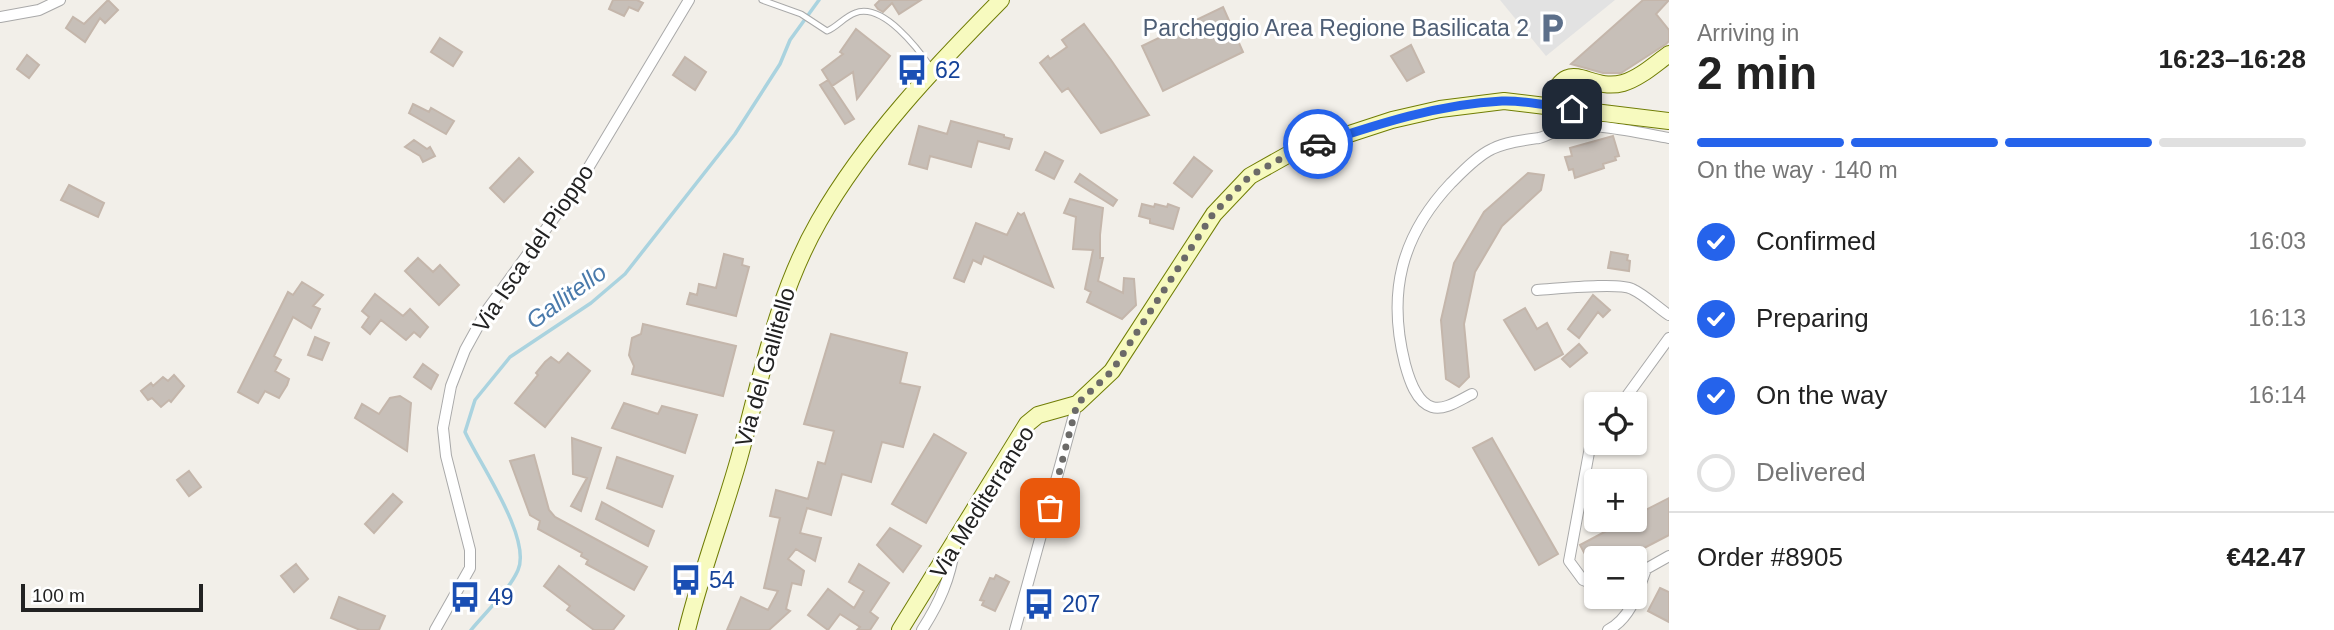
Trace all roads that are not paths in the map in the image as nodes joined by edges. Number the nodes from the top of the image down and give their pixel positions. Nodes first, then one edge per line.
1 (60, 0) edge
2 (689, 0) edge
3 (762, 0) edge
4 (1001, 0) edge
5 (0, 17) edge
6 (1669, 54) edge
7 (934, 71) junction
8 (1548, 106) junction
9 (1669, 121) edge
10 (1669, 138) edge
11 (1537, 290) dead end
12 (1669, 315) edge
13 (1669, 338) edge
14 (1630, 392) edge
15 (1472, 394) dead end
16 (1077, 404) junction
17 (1589, 455) edge
18 (955, 545) junction
19 (1669, 556) edge
20 (1647, 568) edge
21 (1584, 580) edge
22 (1629, 609) edge
23 (435, 630) edge
24 (687, 630) edge
25 (901, 630) edge
26 (922, 630) edge
27 (1015, 630) edge
28 (1608, 630) edge

1 - 5 street
2 - 23 street, Via Isca del Pioppo
3 - 7 lane
4 - 7 street, Via del Gallitello
6 - 8 street
7 - 24 street, Via del Gallitello
8 - 9 street, Via Mediterraneo
8 - 16 street, Via Mediterraneo
10 - 15 street
11 - 12 street
13 - 14 street
16 - 18 street, Via Mediterraneo
16 - 27 street
17 - 21 street
18 - 25 street, Via Mediterraneo
18 - 26 street
19 - 20 street
22 - 28 street

